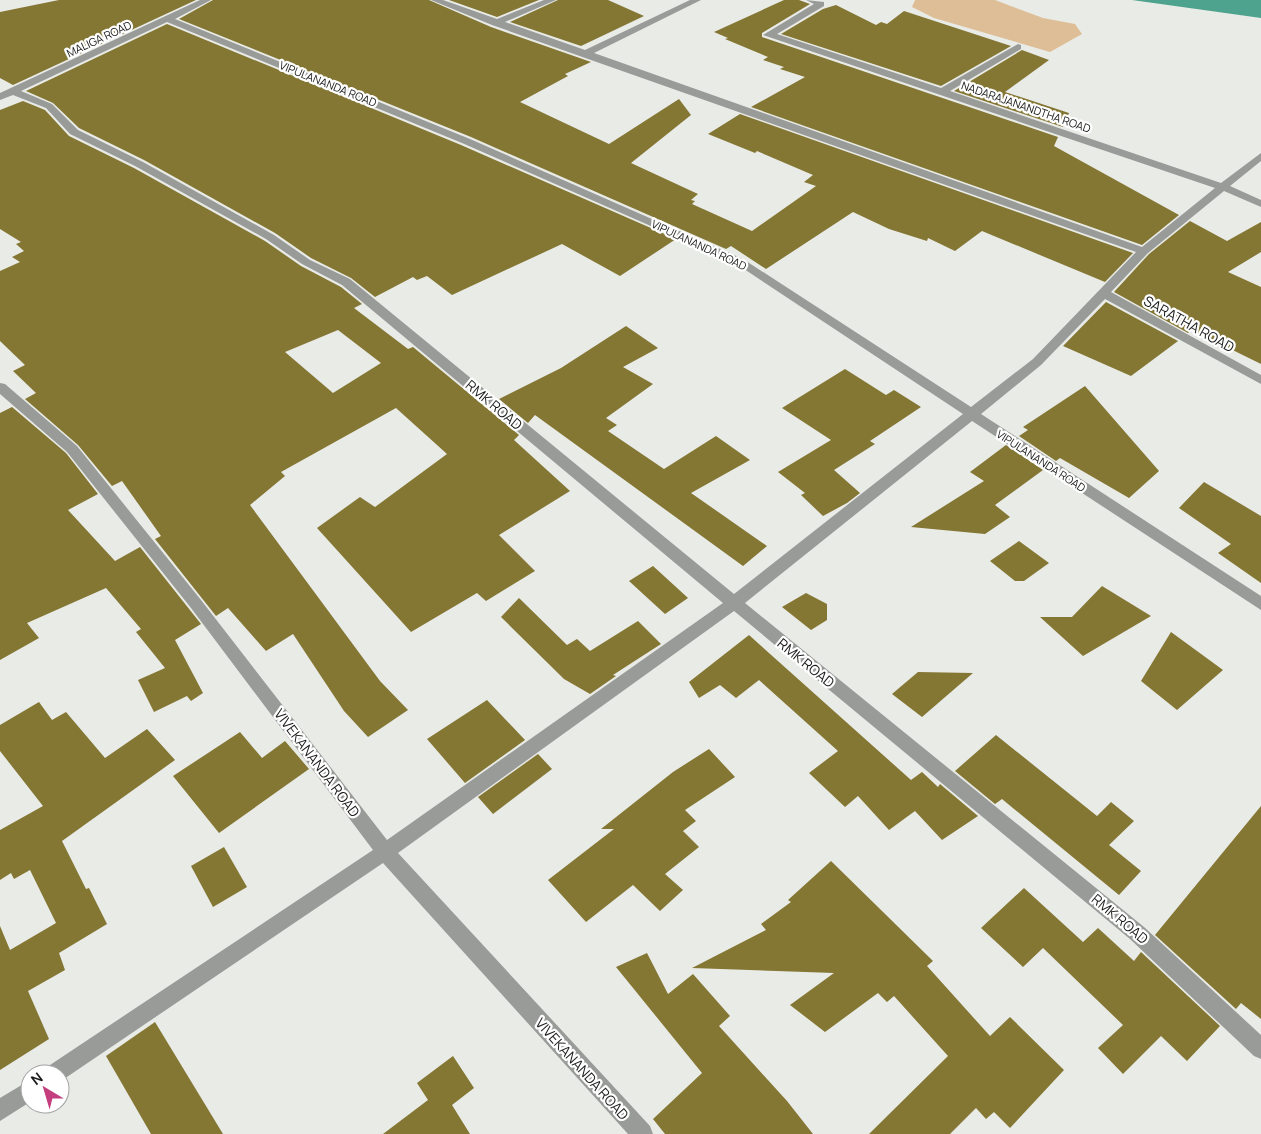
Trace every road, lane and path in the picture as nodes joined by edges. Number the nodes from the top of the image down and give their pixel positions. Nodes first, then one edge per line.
1 (208, 0) edge
2 (435, 0) edge
3 (552, 0) edge
4 (697, 0) edge
5 (810, 0) edge
6 (168, 19) junction
7 (495, 22) junction
8 (1018, 47) dead end
9 (584, 54) junction
10 (942, 92) junction
11 (5, 94) edge
12 (1261, 156) edge
13 (1223, 188) junction
14 (1261, 204) edge
15 (1144, 251) junction
16 (1103, 293) junction
17 (1261, 380) edge
18 (0, 386) edge
19 (970, 415) junction
20 (734, 603) junction
21 (1261, 604) edge
22 (385, 852) junction
23 (1261, 1050) edge
24 (69, 1064) edge
25 (20, 1097) edge
26 (0, 1110) edge
27 (642, 1134) edge

1 - 6 street, MALIGA ROAD
2 - 7 street
3 - 7 street
4 - 9 street
5 - 10 street, NADARAJANANDTHA ROAD
6 - 11 street, MALIGA ROAD
6 - 19 street, VIPULANANDA ROAD
7 - 9 street
8 - 10 street
9 - 15 street
10 - 13 street, NADARAJANANDTHA ROAD
11 - 20 street, RMK ROAD
12 - 13 street
13 - 14 street, NADARAJANANDTHA ROAD
13 - 15 street
15 - 16 street
16 - 17 street, SARATHA ROAD
16 - 19 street
18 - 22 street, VIVEKANANDA ROAD
19 - 20 street
19 - 21 street, VIPULANANDA ROAD
20 - 22 street
20 - 23 street, RMK ROAD
22 - 24 street
22 - 27 street, VIVEKANANDA ROAD
25 - 26 street

